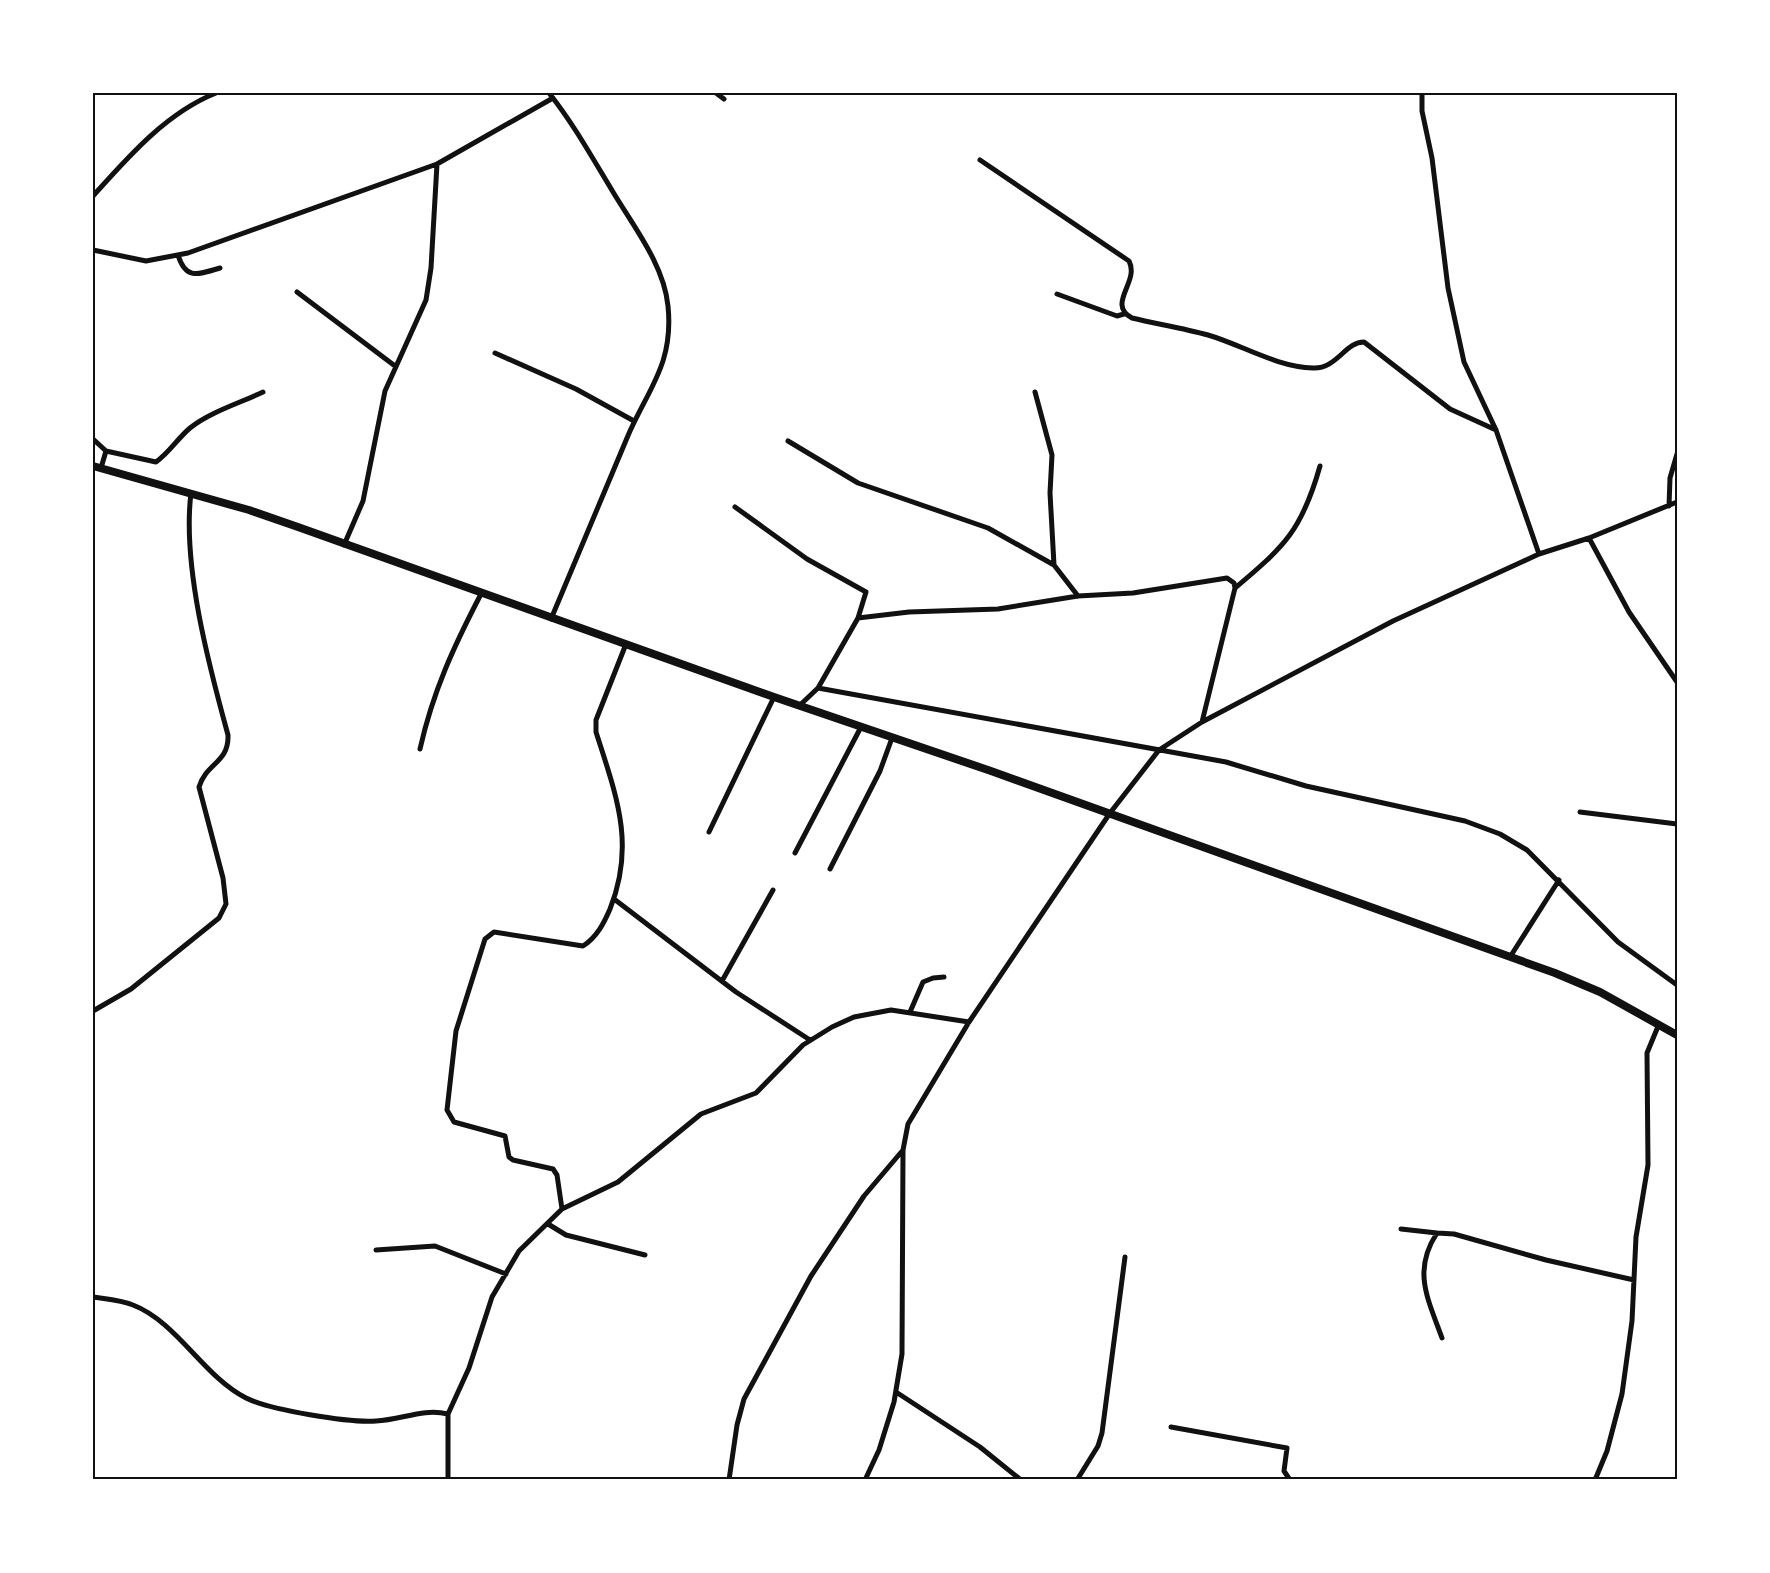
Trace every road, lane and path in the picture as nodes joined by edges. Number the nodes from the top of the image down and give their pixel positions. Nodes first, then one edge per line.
1 (216, 93) edge
2 (716, 93) edge
3 (1422, 93) edge
4 (551, 95) edge
5 (724, 99) dead end
6 (980, 160) dead end
7 (436, 164) junction
8 (93, 196) edge
9 (93, 250) edge
10 (178, 255) junction
11 (220, 267) dead end
12 (297, 292) dead end
13 (1057, 294) dead end
14 (1124, 314) junction
15 (495, 353) dead end
16 (395, 366) junction
17 (262, 392) dead end
18 (1035, 392) dead end
19 (634, 421) junction
20 (1496, 430) junction
21 (93, 439) edge
22 (788, 441) dead end
23 (106, 451) junction
24 (1677, 454) edge
25 (1320, 466) dead end
26 (97, 467) edge
27 (191, 493) junction
28 (1677, 502) edge
29 (1669, 506) junction
30 (735, 507) dead end
31 (1590, 537) junction
32 (344, 544) junction
33 (1539, 554) junction
34 (1054, 565) junction
35 (1235, 588) junction
36 (481, 594) junction
37 (1078, 596) junction
38 (858, 618) junction
39 (551, 619) junction
40 (626, 644) junction
41 (1677, 682) edge
42 (818, 688) junction
43 (774, 697) junction
44 (799, 706) junction
45 (1202, 722) junction
46 (861, 727) junction
47 (892, 738) junction
48 (420, 749) dead end
49 (1159, 750) junction
50 (1580, 812) dead end
51 (1110, 813) junction
52 (1677, 824) edge
53 (709, 832) dead end
54 (795, 852) dead end
55 (830, 869) dead end
56 (1559, 880) junction
57 (773, 890) dead end
58 (614, 899) junction
59 (1510, 957) junction
60 (944, 977) dead end
61 (722, 981) junction
62 (1677, 985) edge
63 (93, 1011) edge
64 (910, 1012) junction
65 (969, 1022) junction
66 (1659, 1024) junction
67 (1677, 1035) edge
68 (810, 1040) junction
69 (903, 1150) junction
70 (562, 1209) junction
71 (548, 1224) junction
72 (1401, 1230) dead end
73 (1437, 1233) junction
74 (376, 1250) dead end
75 (645, 1255) dead end
76 (1125, 1257) dead end
77 (506, 1274) junction
78 (1634, 1280) junction
79 (93, 1297) edge
80 (1442, 1338) dead end
81 (896, 1392) junction
82 (448, 1414) junction
83 (1171, 1427) dead end
84 (448, 1480) edge
85 (729, 1480) edge
86 (865, 1480) edge
87 (1021, 1480) edge
88 (1077, 1480) edge
89 (1290, 1480) edge
90 (1595, 1480) edge

1 - 8 street
2 - 5 street
3 - 20 street
4 - 7 street
4 - 19 street
6 - 14 street
7 - 10 street
7 - 16 street
9 - 10 street
10 - 11 street
12 - 16 street
13 - 14 street
14 - 20 street
15 - 19 street
16 - 32 street
17 - 23 street
18 - 34 street
19 - 39 street
20 - 33 street
21 - 23 street
22 - 34 street
23 - 26 street
24 - 29 street
25 - 35 street
26 - 27 highway
27 - 32 highway
27 - 63 street
28 - 29 street
29 - 31 street
30 - 38 street
31 - 33 street
31 - 41 street
32 - 36 highway
33 - 45 street
34 - 37 street
35 - 37 street
35 - 45 street
36 - 39 highway
36 - 48 street
37 - 38 street
38 - 42 street
39 - 40 highway
40 - 43 highway
40 - 58 street
42 - 44 street
42 - 49 street
43 - 44 highway
43 - 53 street
44 - 46 highway
45 - 49 street
46 - 47 highway
46 - 54 street
47 - 51 highway
47 - 55 street
49 - 51 street
49 - 56 street
50 - 52 street
51 - 59 highway
51 - 65 street
56 - 59 street
56 - 62 street
57 - 61 street
58 - 61 street
58 - 70 street
59 - 66 highway
60 - 64 street
61 - 68 street
64 - 65 street
64 - 68 street
65 - 69 street
66 - 67 highway
66 - 78 street
68 - 70 street
69 - 81 street
69 - 85 street
70 - 71 street
71 - 75 street
71 - 77 street
72 - 73 street
73 - 78 street
73 - 80 street
74 - 77 street
76 - 88 street
77 - 82 street
78 - 90 street
79 - 82 street
81 - 86 street
81 - 87 street
82 - 84 street
83 - 89 street

